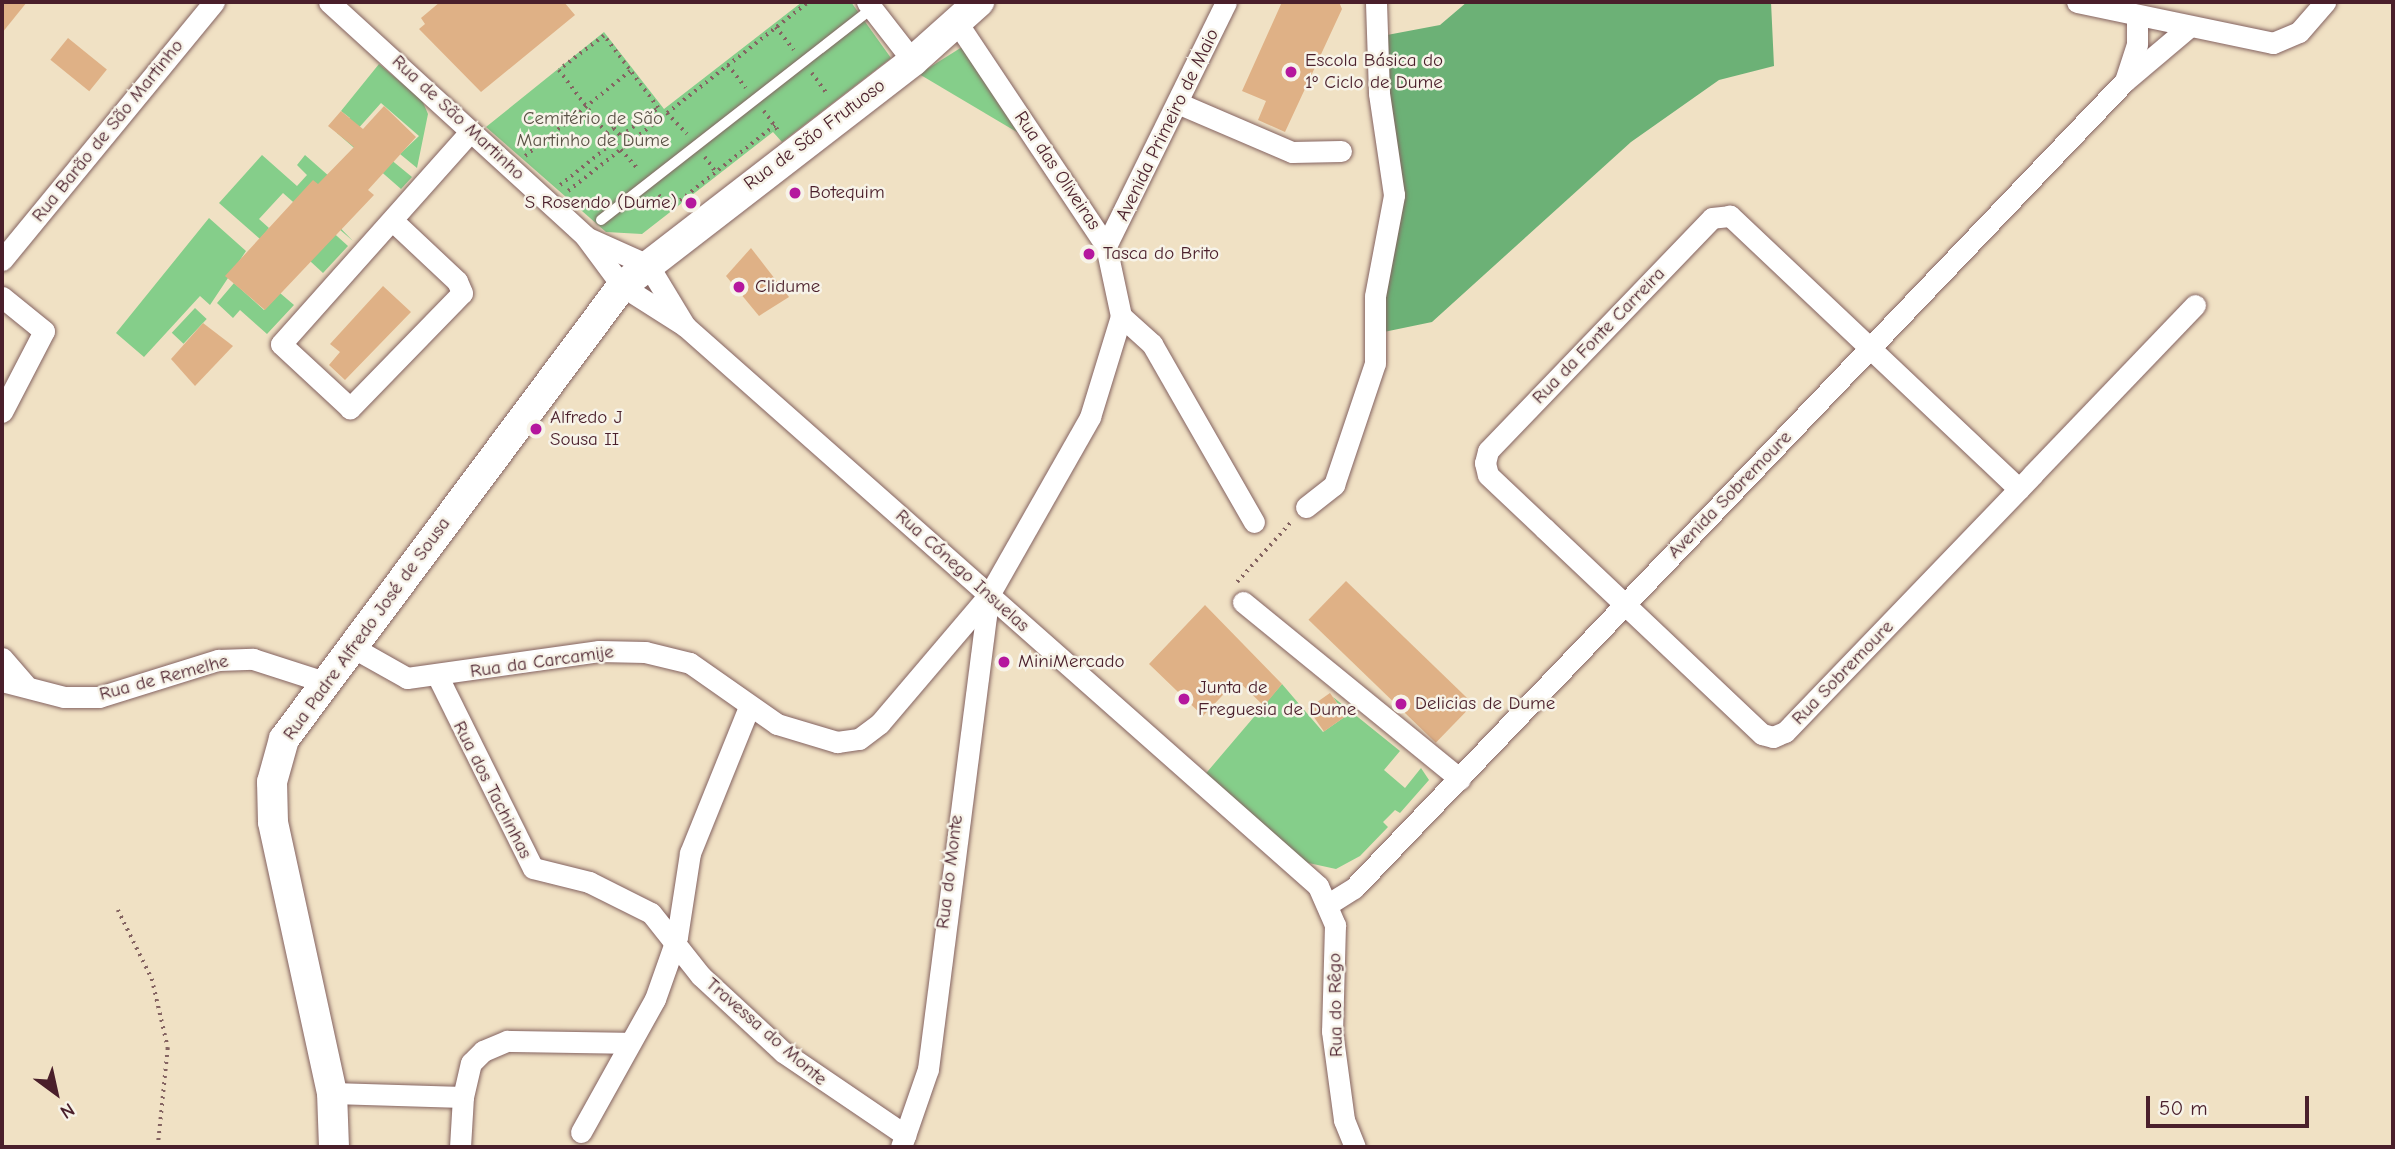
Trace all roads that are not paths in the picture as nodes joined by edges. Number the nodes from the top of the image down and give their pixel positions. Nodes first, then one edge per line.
1 (214, 2) edge
2 (329, 2) edge
3 (979, 2) edge
4 (1226, 2) edge
5 (1376, 2) edge
6 (2077, 2) edge
7 (869, 5) edge
8 (2322, 5) edge
9 (2137, 17) junction
10 (958, 24) junction
11 (2189, 26) junction
12 (913, 61) junction
13 (2125, 81) junction
14 (1180, 104) junction
15 (471, 131) junction
16 (1341, 151) dead end
17 (601, 220) road end
18 (393, 221) junction
19 (585, 236) junction
20 (1106, 246) junction
21 (2, 260) edge
22 (648, 265) junction
23 (622, 286) junction
24 (2, 297) edge
25 (2195, 305) dead end
26 (1121, 316) junction
27 (685, 326) junction
28 (1870, 348) junction
29 (2, 412) edge
30 (2019, 489) junction
31 (1306, 507) road end
32 (1254, 522) dead end
33 (989, 595) junction
34 (1243, 602) road end
35 (1625, 604) junction
36 (352, 647) junction
37 (2, 658) edge
38 (438, 677) junction
39 (2, 681) edge
40 (324, 682) junction
41 (25, 684) junction
42 (749, 707) junction
43 (1460, 779) junction
44 (1330, 903) junction
45 (677, 937) junction
46 (628, 1043) junction
47 (332, 1094) junction
48 (463, 1097) junction
49 (581, 1132) dead end
50 (903, 1141) edge
51 (334, 1147) edge
52 (460, 1147) edge
53 (1355, 1147) edge

1 - 21 street, Rua Barão de São Martinho
2 - 15 street, Rua de São Martinho
3 - 10 street, Rua de São Frutuoso
4 - 14 street, Avenida Primeiro de Maio
5 - 31 street
6 - 9 street
7 - 12 street
7 - 17 lane
8 - 11 street
9 - 11 street
9 - 13 street, Avenida Sobremoure
10 - 12 street, Rua de São Frutuoso
10 - 20 street, Rua das Oliveiras
11 - 13 street, Avenida Sobremoure
12 - 22 street, Rua de São Frutuoso
13 - 28 street, Avenida Sobremoure
14 - 16 street
14 - 20 street, Avenida Primeiro de Maio
15 - 18 street
15 - 19 street, Rua de São Martinho
18 - 18 street
19 - 22 street, Rua de São Martinho
19 - 23 street, Rua de São Martinho
20 - 26 street, Rua das Oliveiras
22 - 23 street, Rua de São Frutuoso
22 - 27 street, Rua Cónego Insuelas
23 - 27 street, Rua Cónego Insuelas
23 - 36 street, Rua Padre Alfredo José de Sousa
24 - 29 street
25 - 30 street, Rua Sobremoure
26 - 32 street
26 - 33 street, Rua das Oliveiras
27 - 33 street, Rua Cónego Insuelas
28 - 30 street
28 - 35 street, Avenida Sobremoure
28 - 35 street, Rua da Fonte Carreira
30 - 35 street, Rua Sobremoure
33 - 42 street, Rua da Carcamije
33 - 44 street, Rua Cónego Insuelas
33 - 50 street, Rua do Monte
34 - 43 street
35 - 43 street, Avenida Sobremoure
36 - 38 street, Rua da Carcamije
36 - 40 street, Rua Padre Alfredo José de Sousa
37 - 41 street
38 - 42 street, Rua da Carcamije
38 - 45 street, Rua dos Tachinhas
39 - 41 street, Rua de Remelhe
40 - 41 street, Rua de Remelhe
40 - 47 street, Rua Padre Alfredo José de Sousa
42 - 45 street
43 - 44 street, Avenida Sobremoure
44 - 53 street, Rua do Rêgo
45 - 46 street
45 - 50 street, Travessa do Monte
46 - 48 street
46 - 49 street
47 - 48 street
47 - 51 street, Rua Padre Alfredo José de Sousa
48 - 52 street

